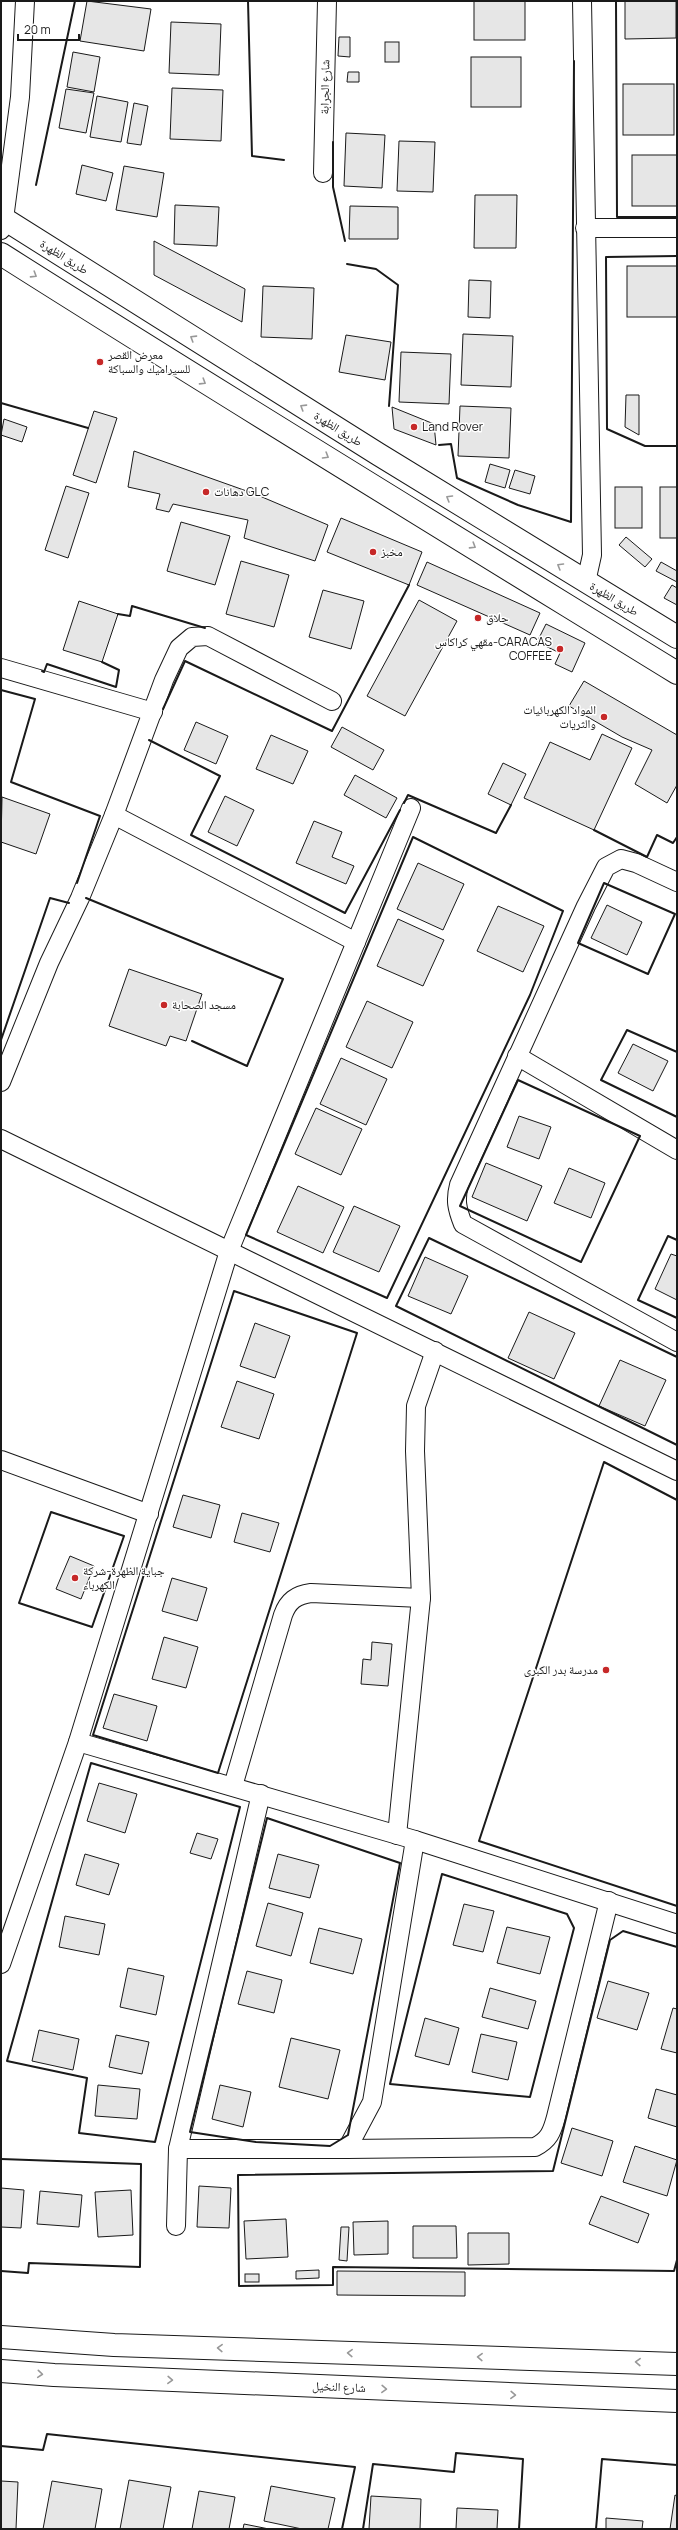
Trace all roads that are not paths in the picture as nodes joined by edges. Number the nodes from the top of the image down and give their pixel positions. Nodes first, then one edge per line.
1 (25, 1) edge
2 (327, 1) edge
3 (582, 1) edge
4 (323, 173) dead end
5 (2, 222) edge
6 (585, 228) junction
7 (677, 228) edge
8 (1, 254) edge
9 (586, 582) junction
10 (677, 637) edge
11 (1, 668) edge
12 (677, 673) edge
13 (332, 701) dead end
14 (152, 712) junction
15 (410, 808) dead end
16 (114, 814) junction
17 (675, 877) edge
18 (356, 942) junction
19 (517, 1056) junction
20 (1, 1082) edge
21 (1, 1139) edge
22 (677, 1150) edge
23 (229, 1251) junction
24 (677, 1342) edge
25 (435, 1351) junction
26 (1, 1460) edge
27 (677, 1471) edge
28 (149, 1514) junction
29 (421, 1598) junction
30 (78, 1742) junction
31 (234, 1786) junction
32 (261, 1794) junction
33 (397, 1835) junction
34 (415, 1840) junction
35 (609, 1901) junction
36 (677, 1924) edge
37 (1, 1964) edge
38 (178, 2149) junction
39 (347, 2149) junction
40 (176, 2226) dead end
41 (1, 2337) edge
42 (677, 2364) edge
43 (1, 2371) edge
44 (677, 2401) edge

1 - 5 street
2 - 4 street, شارع الجرابة
3 - 6 street
9 -> 5 main road, طريق الظهرة
6 - 7 street
6 - 9 street
8 -> 12 main road
9 - 10 main road, طريق الظهرة
11 - 14 street
13 - 14 street
14 - 16 street
15 - 18 street
16 - 18 street
16 - 20 street
17 - 19 street
18 - 23 street
19 - 22 street
19 - 24 street
21 - 23 street
23 - 25 street
23 - 28 street
25 - 27 street
25 - 29 street
26 - 28 street
28 - 30 street
29 - 31 street
29 - 33 street
30 - 31 street
30 - 37 street
31 - 32 street
32 - 33 street
32 - 38 street
33 - 34 street
34 - 35 street
34 - 39 street
35 - 36 street
35 - 39 street
38 - 39 street
38 - 40 street
42 -> 41 main road
43 -> 44 main road, شارع النخيل

